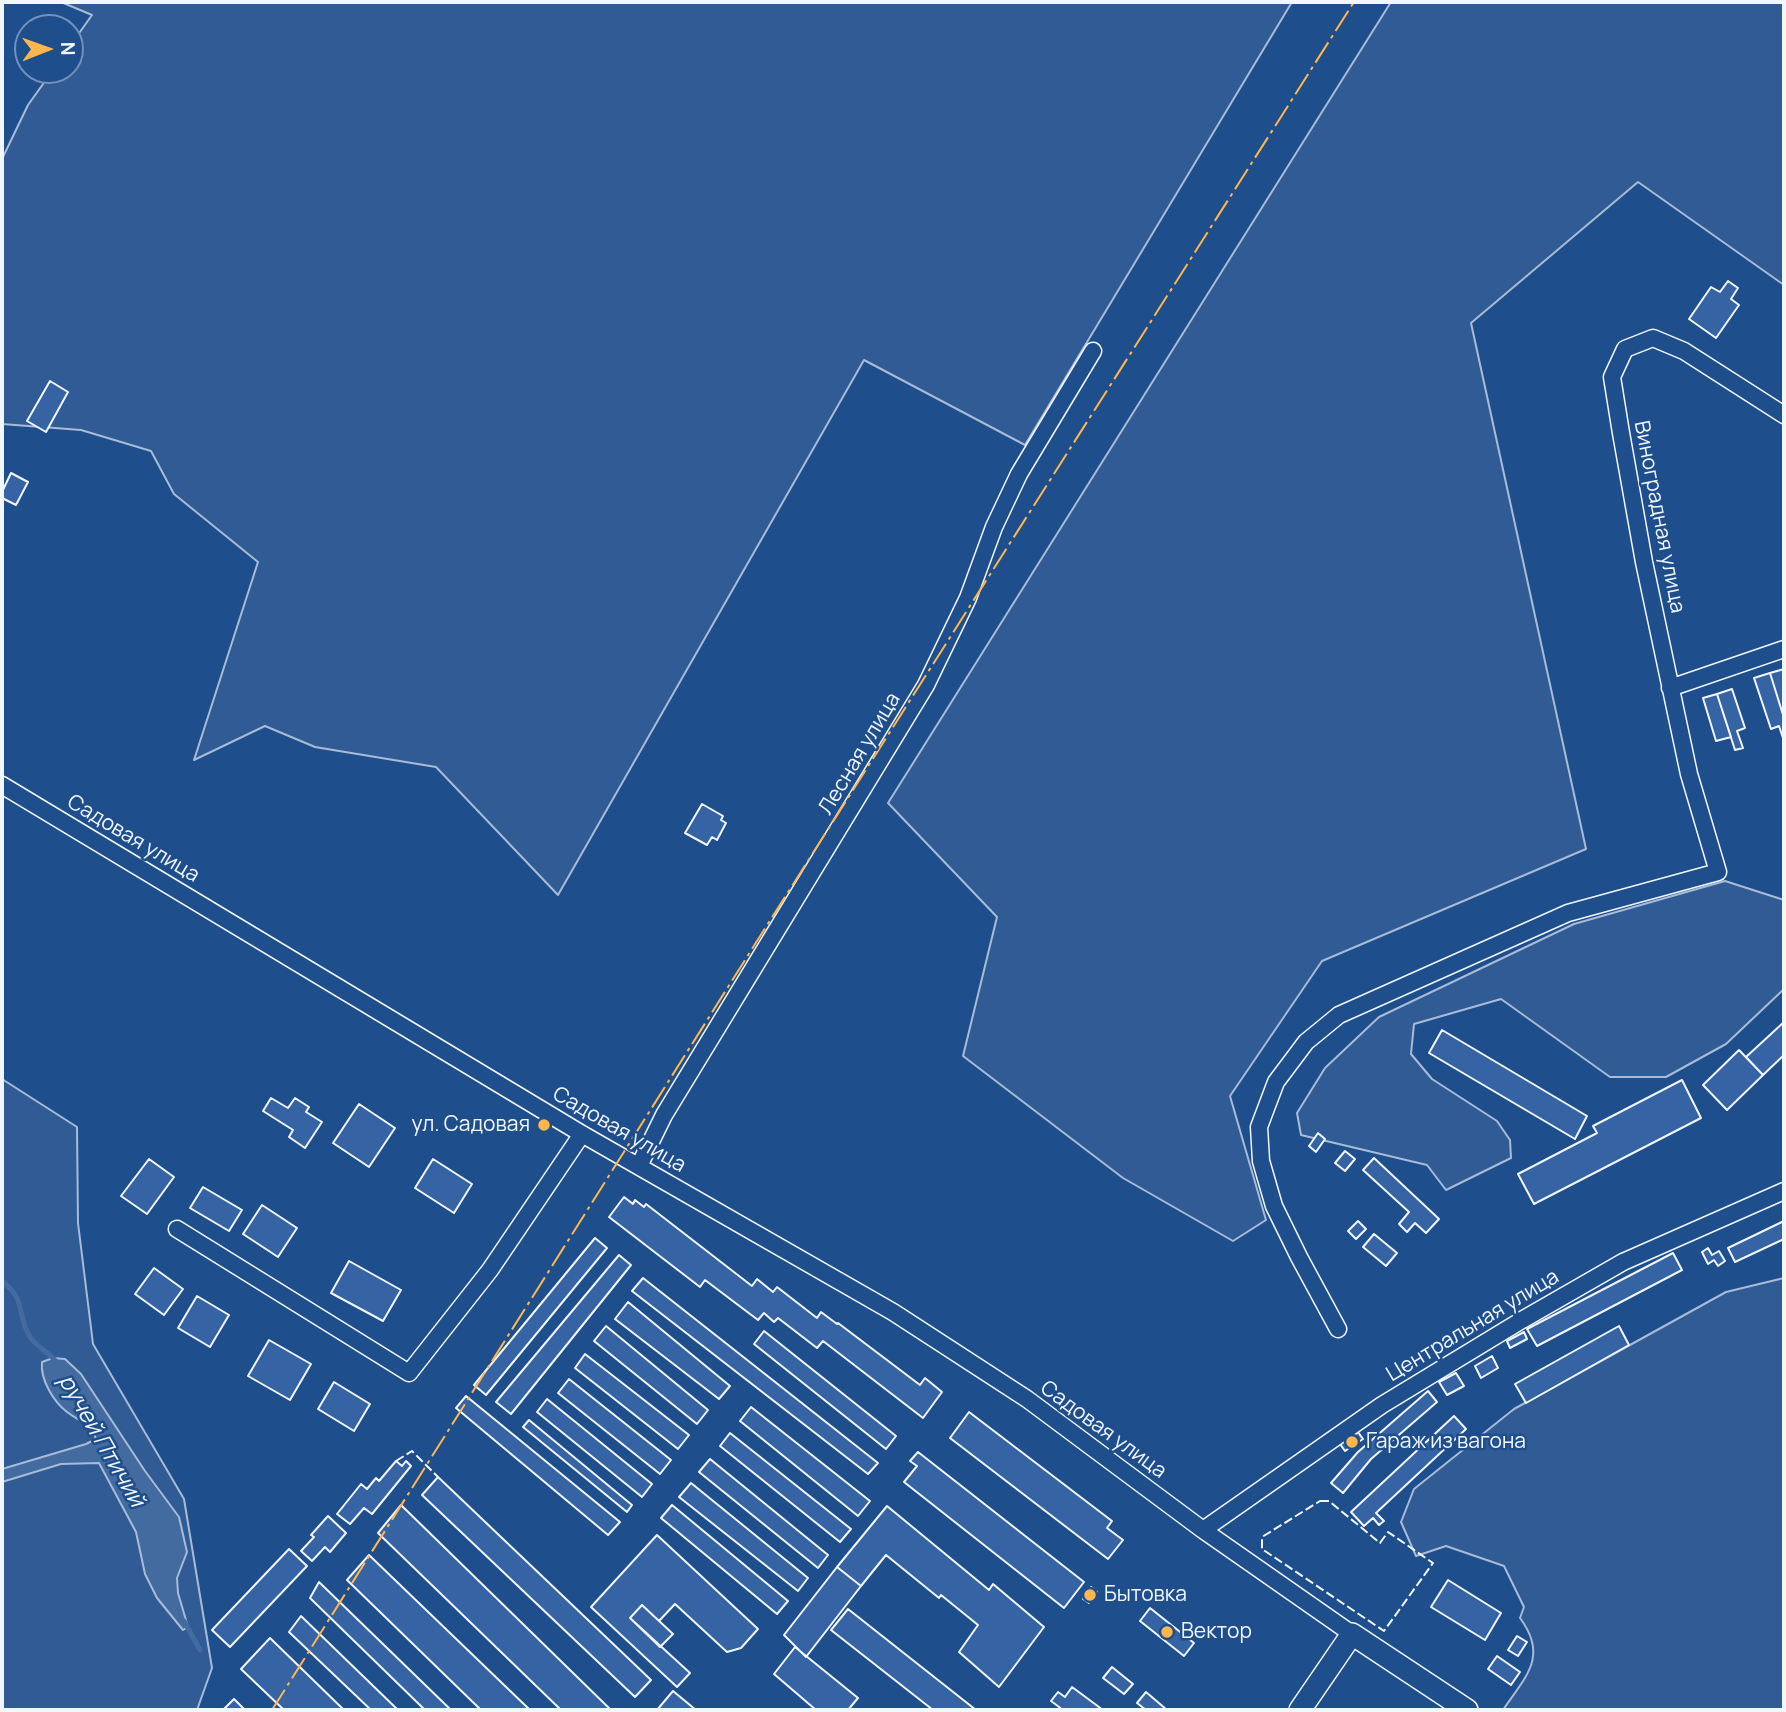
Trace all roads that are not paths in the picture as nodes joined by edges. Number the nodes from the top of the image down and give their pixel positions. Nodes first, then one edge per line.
1 (1093, 351) dead end
2 (1784, 415) edge
3 (1784, 649) edge
4 (1670, 688) junction
5 (2, 785) edge
6 (582, 1133) junction
7 (639, 1166) junction
8 (1784, 1191) edge
9 (177, 1229) dead end
10 (1338, 1329) dead end
11 (1203, 1530) junction
12 (1352, 1634) junction
13 (1300, 1710) edge
14 (1466, 1710) edge

1 - 7 street, Лесная улица
2 - 4 street, Виноградная улица
3 - 4 street
4 - 10 street, Виноградная улица
5 - 6 street, Садовая улица
6 - 7 street, Садовая улица
6 - 9 street
7 - 11 street, Садовая улица
8 - 11 street, Центральная улица
11 - 12 street, Садовая улица
12 - 13 street
12 - 14 street

